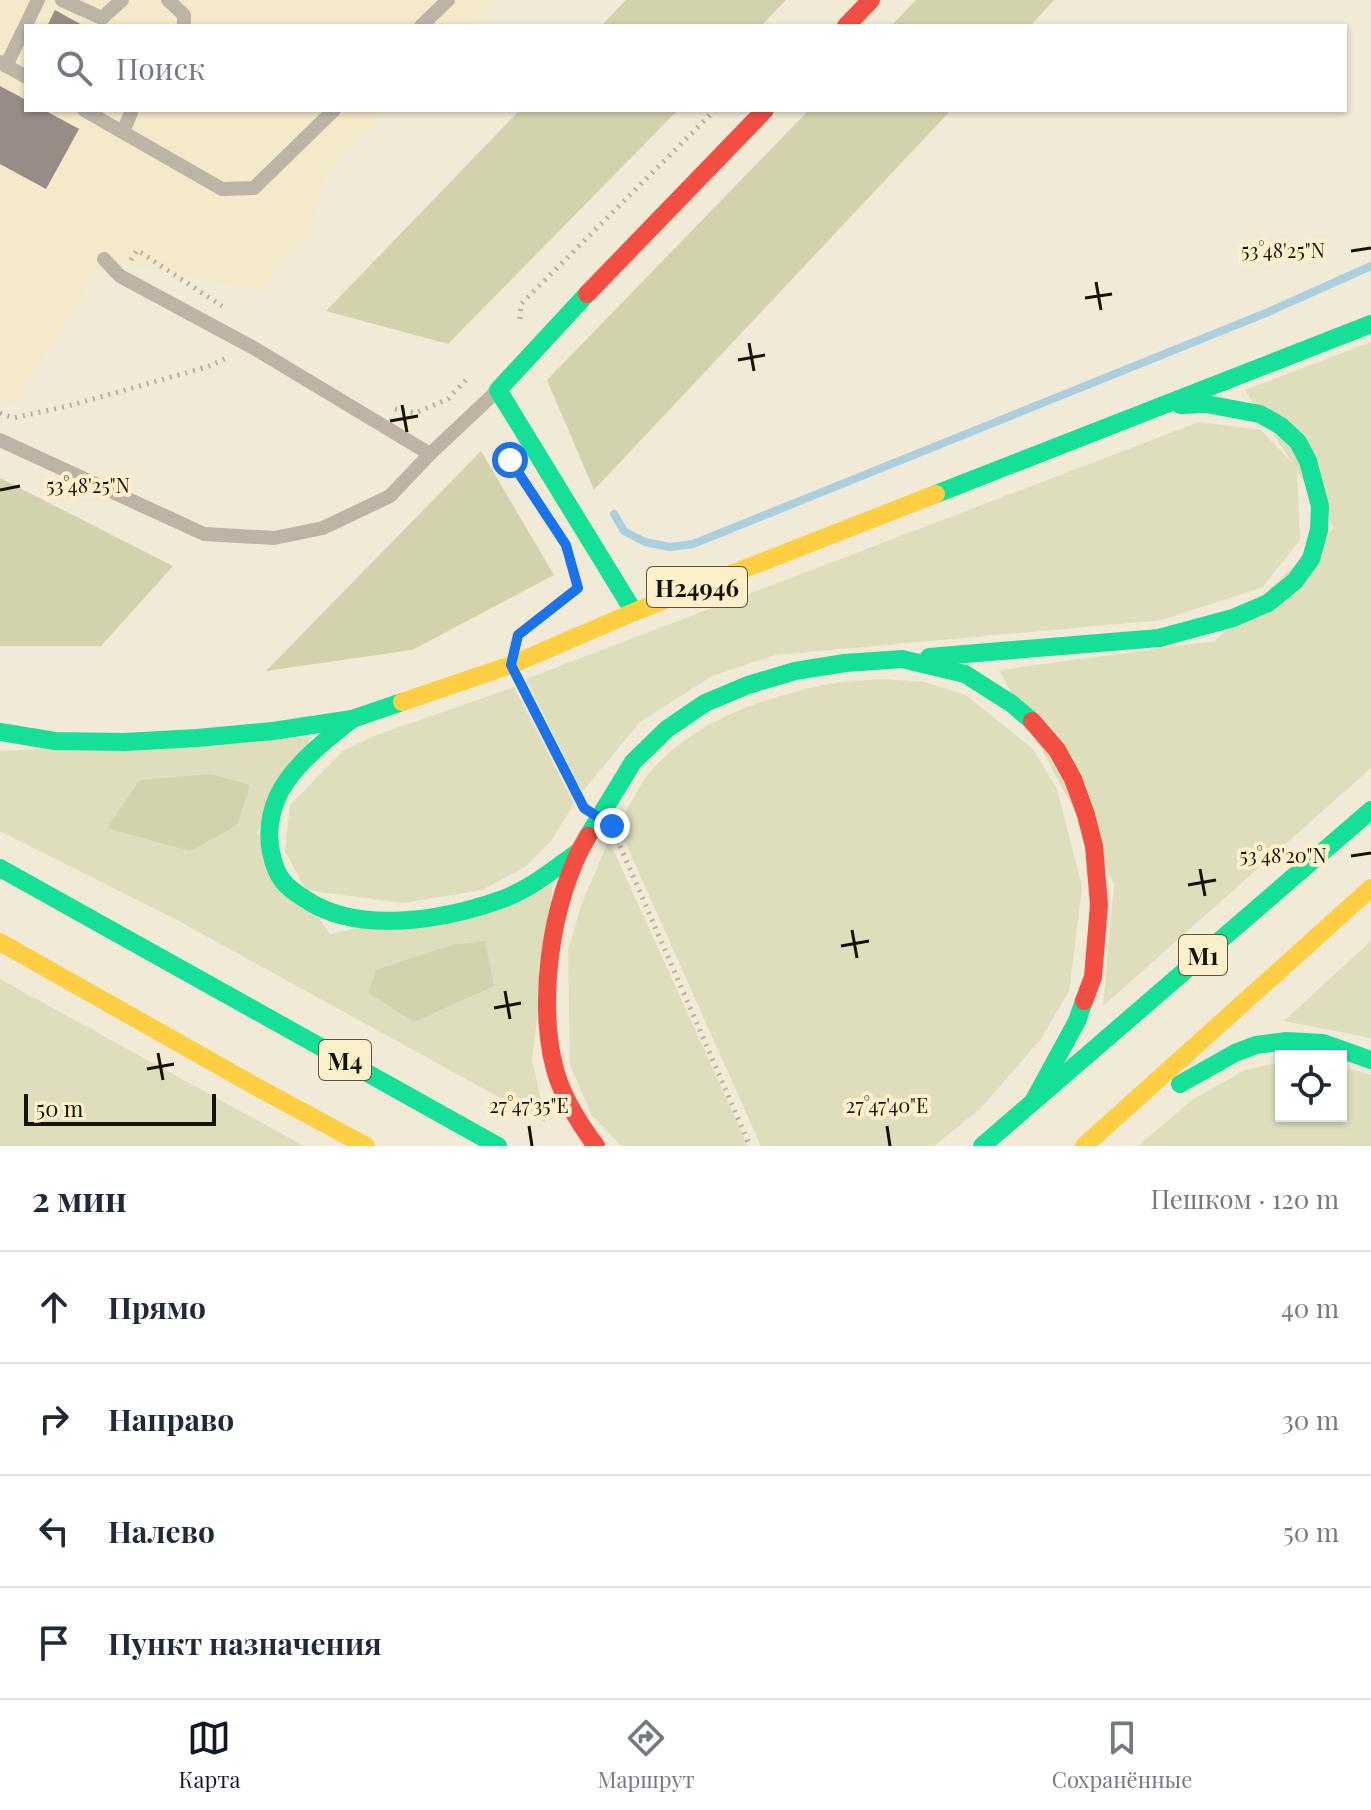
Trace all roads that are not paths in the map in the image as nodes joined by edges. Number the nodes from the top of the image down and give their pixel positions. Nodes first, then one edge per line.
1 (38, 0) edge
2 (62, 0) edge
3 (122, 0) edge
4 (168, 0) edge
5 (448, 0) edge
6 (871, 0) edge
7 (25, 24) edge
8 (184, 24) edge
9 (423, 24) edge
10 (848, 24) edge
11 (24, 26) edge
12 (3, 64) edge
13 (24, 76) edge
14 (88, 112) edge
15 (131, 112) edge
16 (332, 112) edge
17 (763, 112) edge
18 (123, 132) junction
19 (104, 259) dead end
20 (1371, 324) edge
21 (498, 390) junction
22 (1162, 406) junction
23 (0, 440) edge
24 (430, 454) junction
25 (634, 612) junction
26 (902, 659) junction
27 (352, 719) junction
28 (0, 732) edge
29 (1371, 810) edge
30 (578, 852) junction
31 (0, 868) edge
32 (1371, 888) edge
33 (0, 942) edge
34 (1371, 1060) edge
35 (1034, 1100) junction
36 (366, 1146) edge
37 (498, 1146) edge
38 (596, 1146) edge
39 (982, 1146) edge
40 (1084, 1146) edge

1 - 7 lane
2 - 3 lane
4 - 8 lane
5 - 9 lane
6 - 10 main road
11 - 12 lane
12 - 13 lane
14 - 18 lane
15 - 18 lane
16 - 18 lane
17 - 21 main road
19 - 24 lane
20 - 22 main road, Н24946
21 - 24 lane
21 - 25 main road, Н24946
22 - 25 main road, Н24946
22 - 26 main road
23 - 24 lane
25 - 27 main road, Н24946
26 - 30 main road
26 - 35 main road
27 - 28 main road, Н24946
27 - 30 main road
29 - 35 main road, М1
30 - 38 main road
31 - 37 main road, М4
32 - 40 main road, М1
33 - 36 main road, М4
34 - 40 main road
35 - 39 main road, М1

